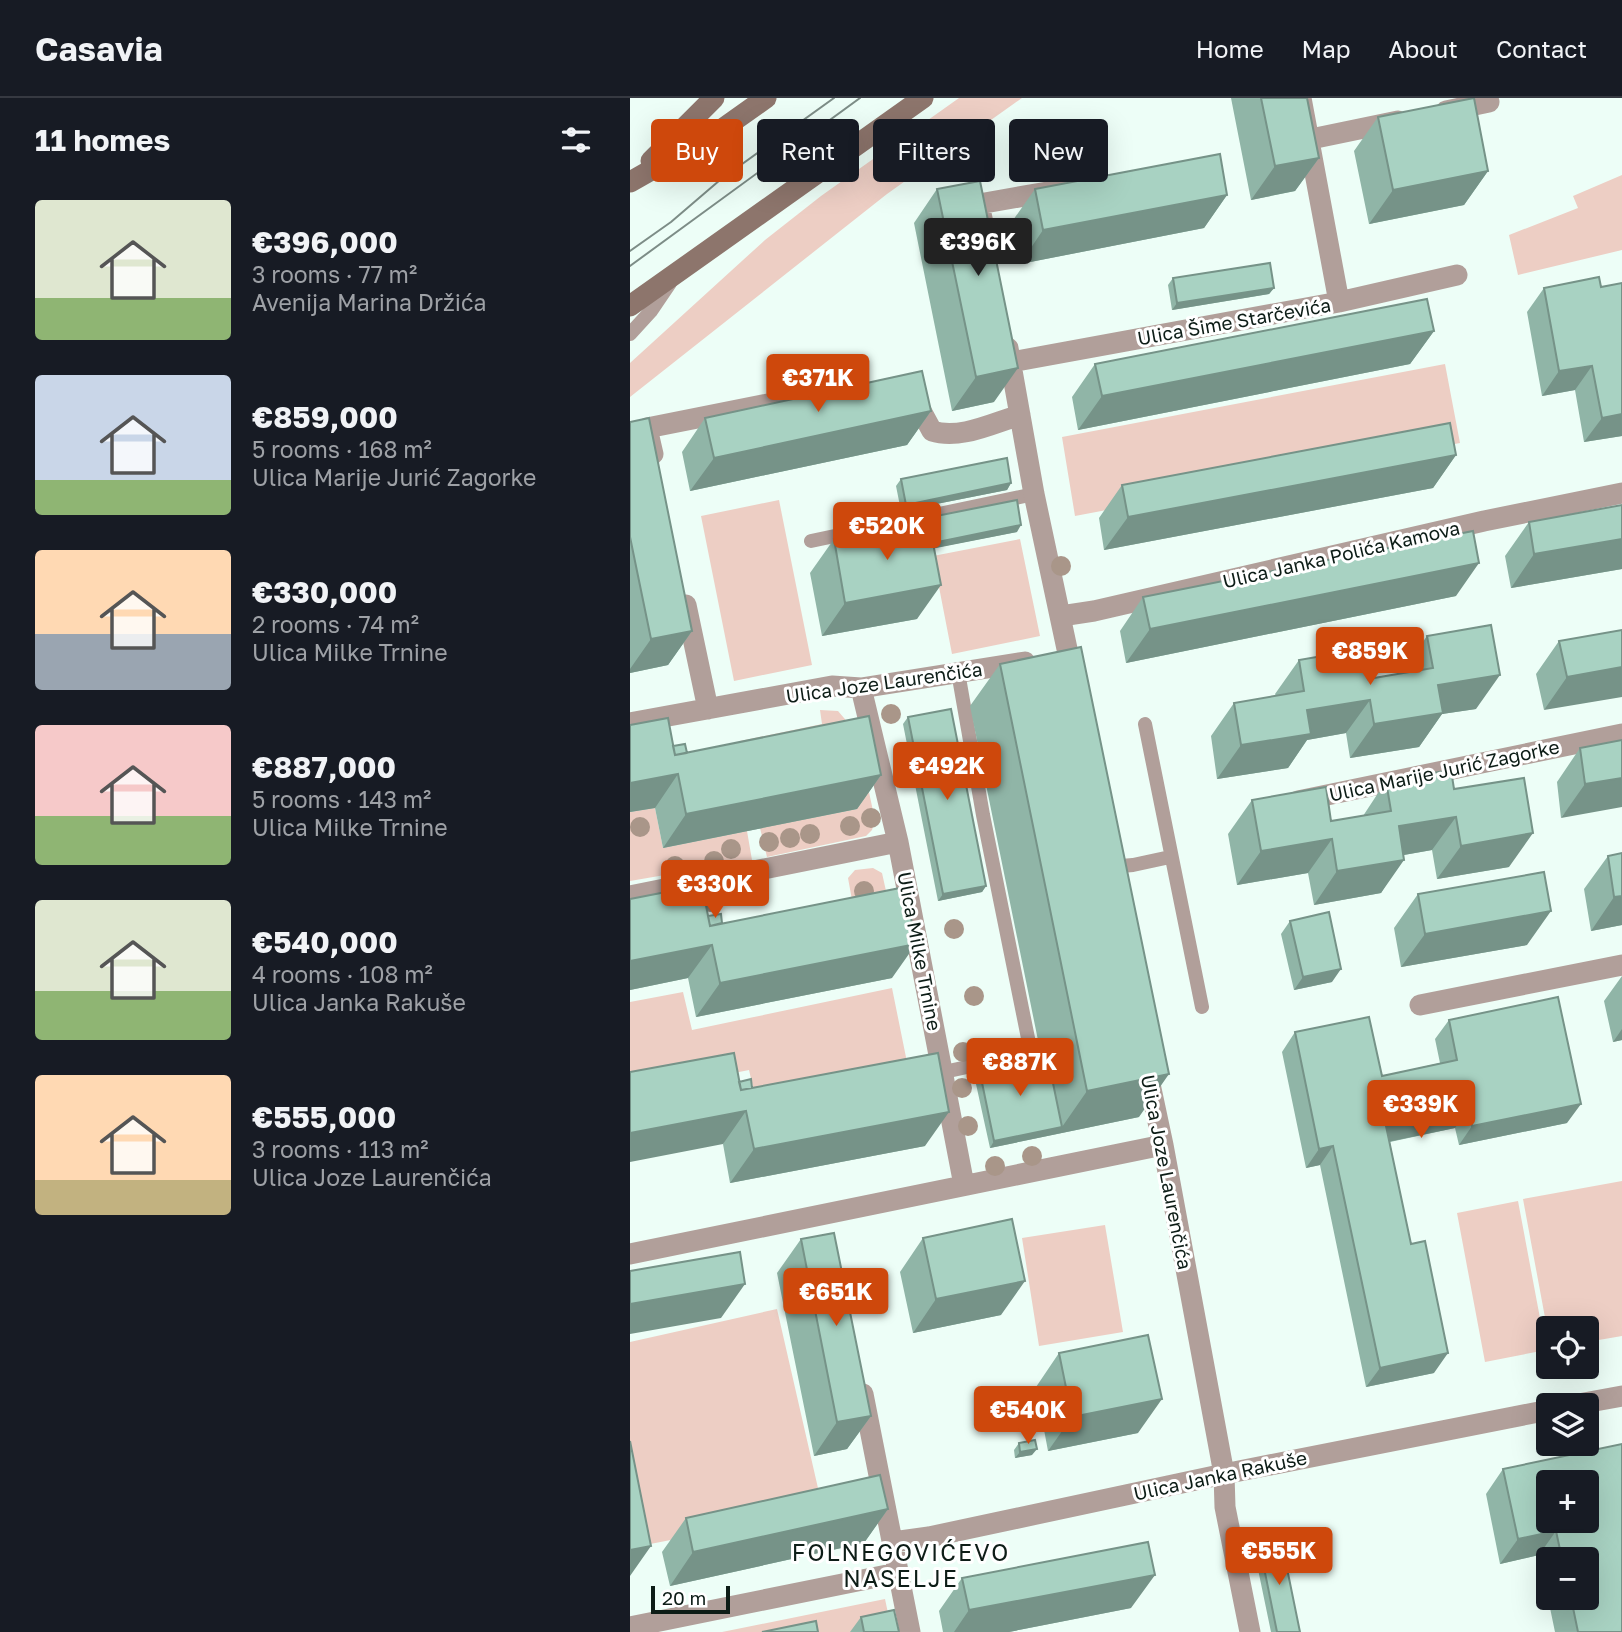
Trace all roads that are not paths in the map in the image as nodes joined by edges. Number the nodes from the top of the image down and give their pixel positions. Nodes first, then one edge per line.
1 (714, 98) edge
2 (766, 98) edge
3 (923, 98) edge
4 (1301, 98) edge
5 (1489, 102) dead end
6 (1311, 139) junction
7 (630, 182) edge
8 (1084, 185) edge
9 (987, 244) edge
10 (677, 272) junction
11 (1457, 275) dead end
12 (1339, 302) junction
13 (630, 306) edge
14 (1003, 322) edge
15 (630, 334) edge
16 (1011, 362) junction
17 (903, 382) edge
18 (824, 393) edge
19 (1020, 415) junction
20 (656, 468) edge
21 (1622, 493) edge
22 (1034, 494) junction
23 (811, 541) dead end
24 (682, 586) edge
25 (1060, 616) junction
26 (1054, 657) junction
27 (958, 672) junction
28 (862, 688) junction
29 (1076, 697) edge
30 (708, 709) junction
31 (630, 723) edge
32 (1145, 724) dead end
33 (1622, 734) edge
34 (1280, 805) edge
35 (898, 842) junction
36 (1103, 842) edge
37 (1170, 857) junction
38 (1108, 867) junction
39 (1113, 893) edge
40 (630, 896) edge
41 (1622, 965) edge
42 (1420, 1005) dead end
43 (1202, 1007) dead end
44 (1142, 1050) edge
45 (944, 1072) junction
46 (1163, 1145) junction
47 (964, 1185) junction
48 (828, 1213) junction
49 (832, 1236) edge
50 (630, 1254) edge
51 (858, 1371) edge
52 (1622, 1396) edge
53 (1599, 1400) edge
54 (1536, 1413) edge
55 (1224, 1474) junction
56 (892, 1542) junction
57 (897, 1573) junction
58 (630, 1627) edge
59 (910, 1632) edge
60 (1250, 1632) edge

1 - 7 main road
2 - 7 main road
3 - 10 main road
4 - 6 street
5 - 6 street
6 - 12 street
8 - 9 street
10 - 13 main road
10 - 15 lane
11 - 12 street, Ulica Šime Starčevića
12 - 16 street, Ulica Šime Starčevića
14 - 16 street
16 - 19 street
17 - 19 street
18 - 20 street
19 - 22 street
21 - 25 street, Ulica Janka Polića Kamova
22 - 23 lane
22 - 25 street
24 - 30 street
25 - 26 street
26 - 27 street, Ulica Joze Laurenčića
26 - 29 street
27 - 28 street, Ulica Joze Laurenčića
27 - 45 lane
28 - 30 street, Ulica Joze Laurenčića
28 - 35 street, Ulica Milke Trnine
30 - 31 street, Ulica Joze Laurenčića
32 - 37 lane
33 - 34 street, Ulica Marije Jurić Zagorke
35 - 40 street
35 - 45 street, Ulica Milke Trnine
36 - 38 street
37 - 38 lane
37 - 43 lane
38 - 39 street
41 - 42 street
44 - 46 street, Ulica Joze Laurenčića
45 - 47 street, Ulica Milke Trnine
46 - 47 street
46 - 55 street, Ulica Joze Laurenčića
47 - 48 street
48 - 49 street
48 - 50 street
51 - 56 street
52 - 53 street
54 - 55 street, Ulica Janka Rakuše
55 - 56 street, Ulica Janka Rakuše
55 - 60 street, Ulica Joze Laurenčića
56 - 57 street
57 - 58 street
57 - 59 street

